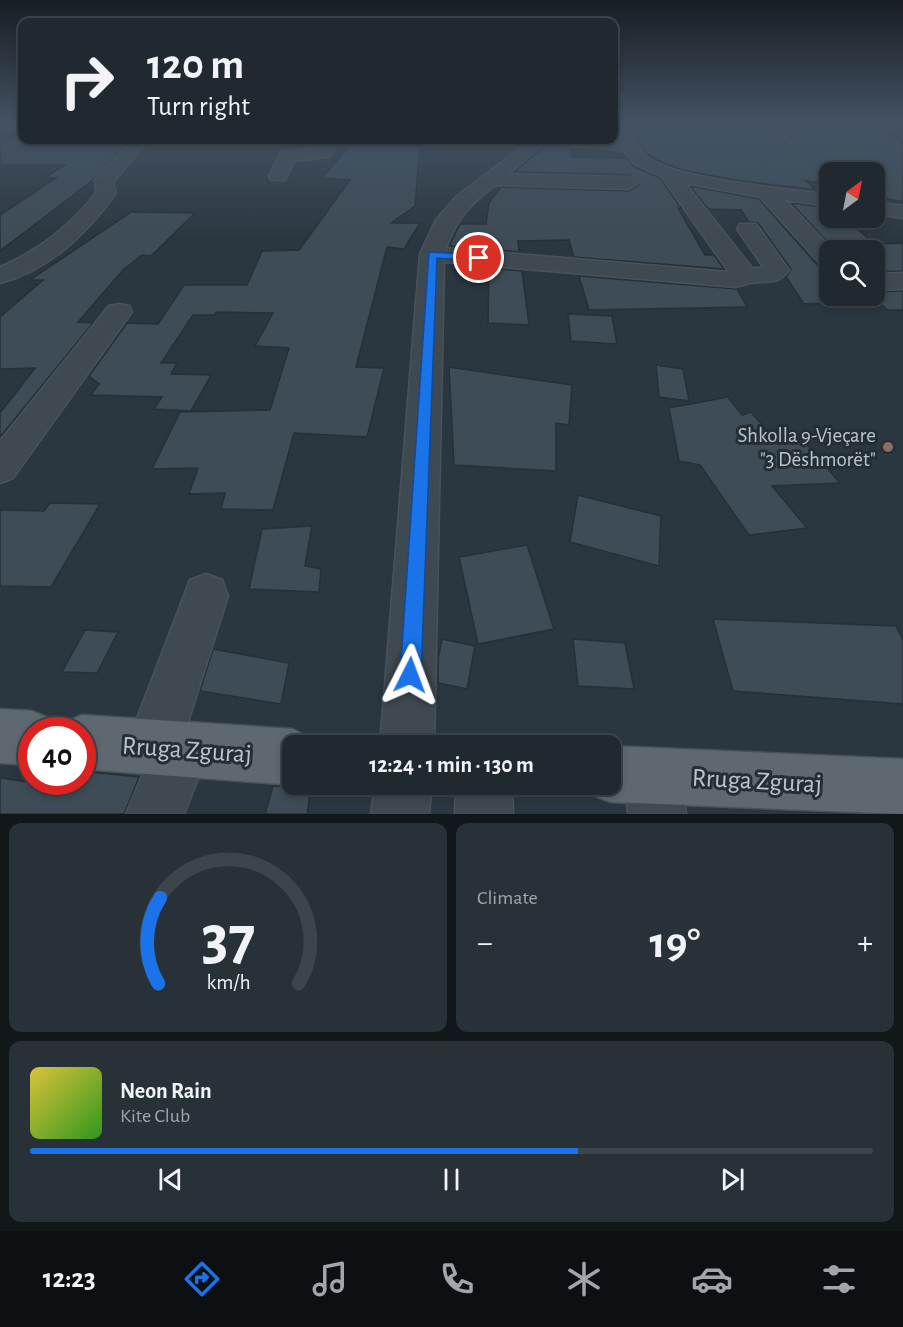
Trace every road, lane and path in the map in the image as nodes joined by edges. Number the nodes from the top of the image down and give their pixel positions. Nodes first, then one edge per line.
1 (121, 162) edge
2 (284, 162) edge
3 (517, 162) edge
4 (642, 162) edge
5 (666, 171) junction
6 (278, 176) dead end
7 (489, 179) junction
8 (629, 183) dead end
9 (765, 190) junction
10 (819, 199) edge
11 (885, 210) edge
12 (903, 212) edge
13 (748, 229) dead end
14 (819, 249) edge
15 (432, 254) junction
16 (742, 275) junction
17 (0, 276) edge
18 (903, 280) edge
19 (885, 281) edge
20 (119, 312) dead end
21 (0, 468) edge
22 (206, 596) dead end
23 (408, 735) edge
24 (0, 736) edge
25 (18, 737) edge
26 (96, 743) edge
27 (167, 748) junction
28 (282, 756) edge
29 (640, 788) edge
30 (903, 788) edge
31 (403, 795) edge
32 (484, 795) edge
33 (814, 799) edge
34 (155, 814) edge
35 (400, 814) edge
36 (484, 814) edge

1 - 17 street
2 - 6 street
3 - 7 street
4 - 5 street
5 - 9 street
5 - 16 street
7 - 8 street
7 - 15 street
9 - 10 street
9 - 14 street
11 - 12 street
13 - 16 street
15 - 16 street
15 - 23 street
18 - 19 street
20 - 21 street
22 - 27 street
24 - 25 main road
26 - 27 main road, Rruga Zguraj
27 - 28 main road, Rruga Zguraj
27 - 34 street
29 - 33 main road, Rruga Zguraj
30 - 33 main road, Rruga Zguraj
31 - 35 street
32 - 36 street

